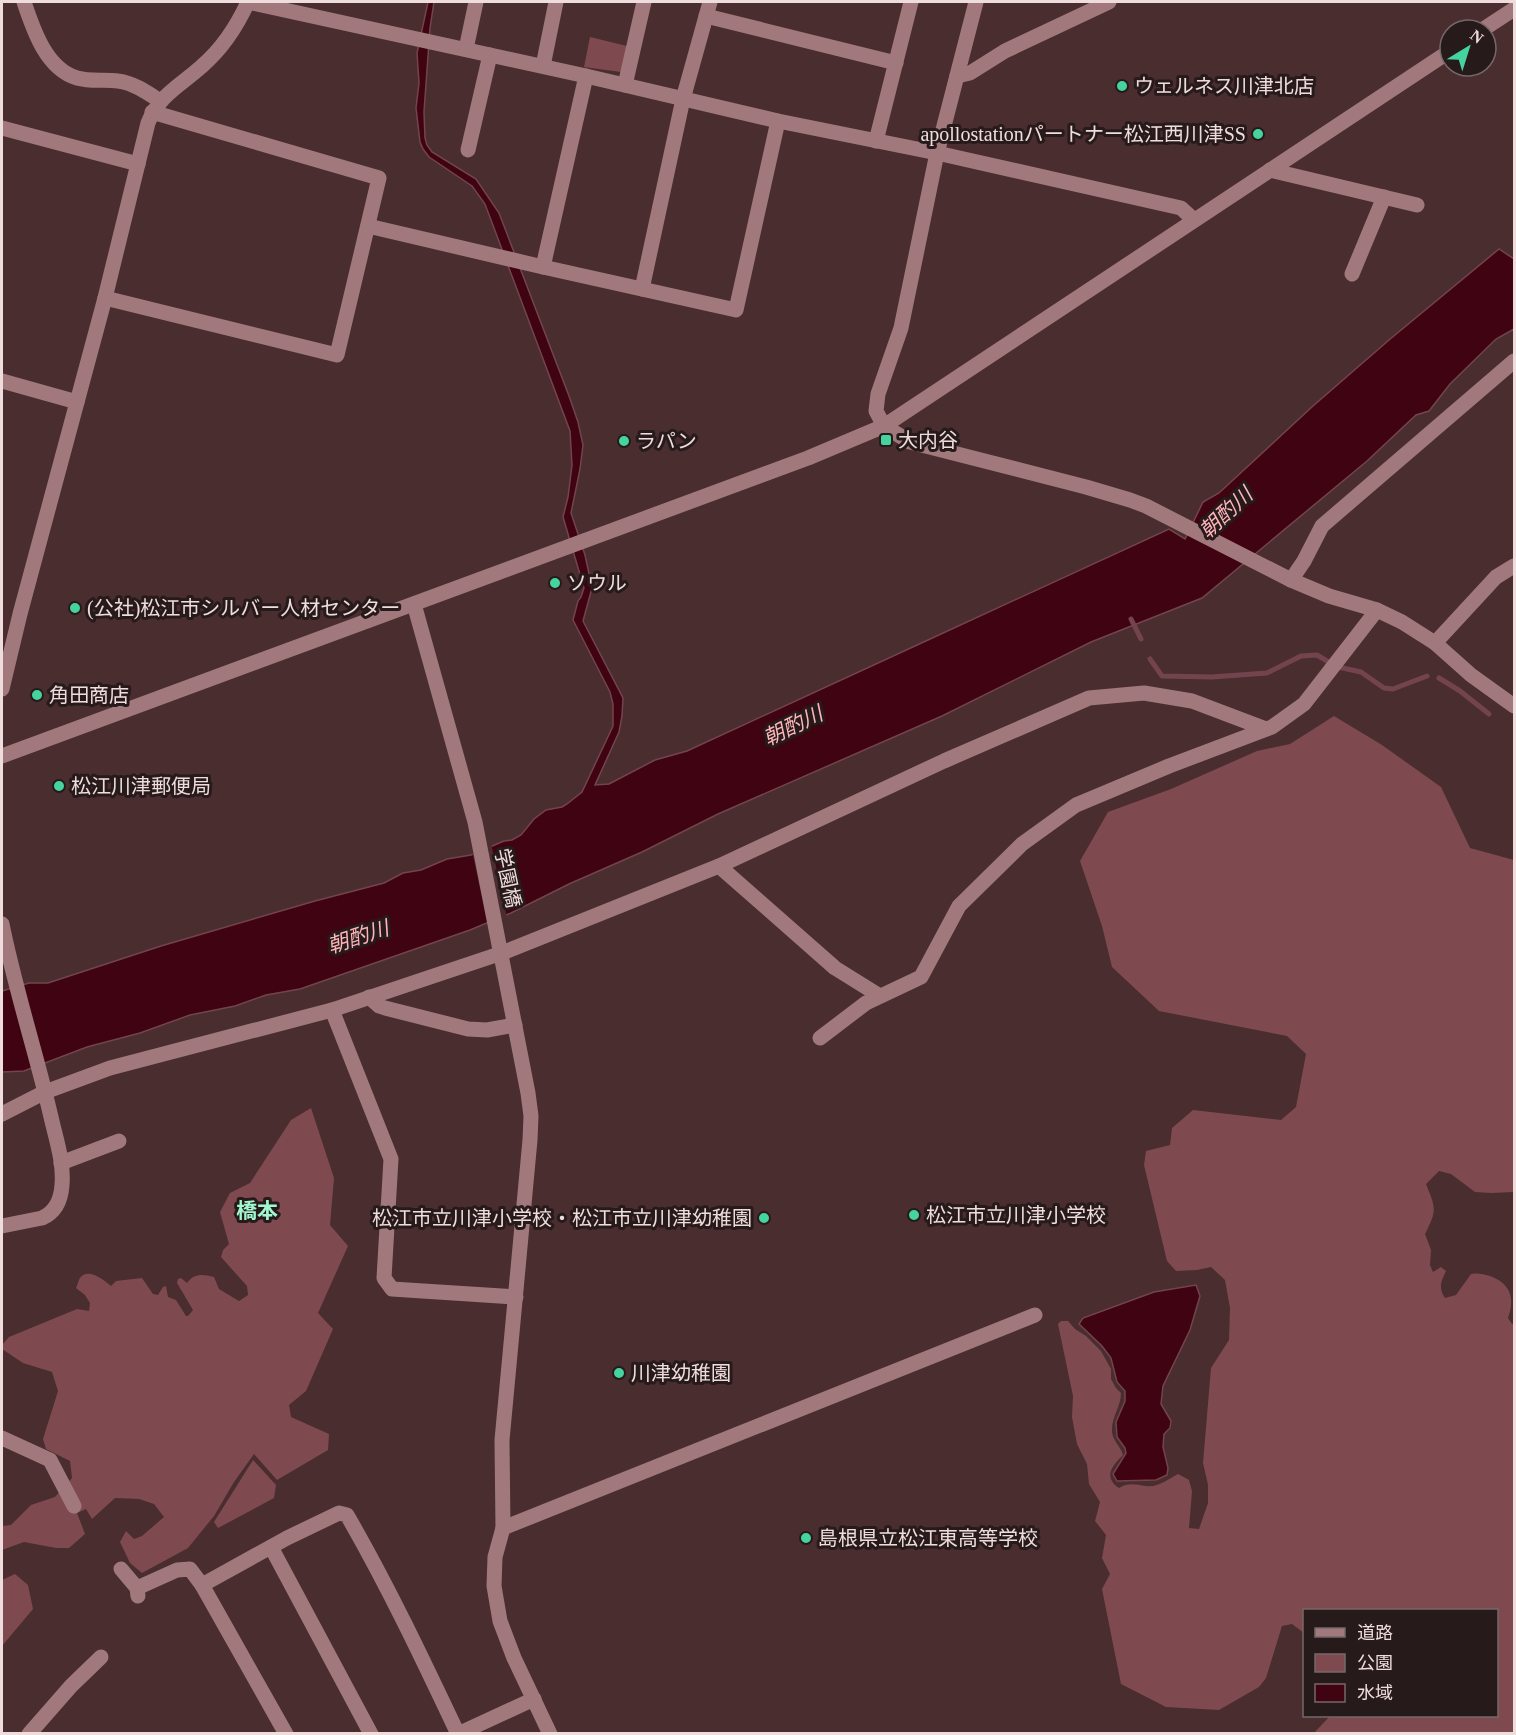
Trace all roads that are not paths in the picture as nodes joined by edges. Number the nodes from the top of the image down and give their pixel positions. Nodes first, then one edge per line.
1 (24, 2) edge
2 (248, 2) edge
3 (476, 2) edge
4 (556, 2) edge
5 (644, 2) edge
6 (911, 2) edge
7 (976, 2) edge
8 (1109, 2) edge
9 (708, 9) edge
10 (1515, 9) edge
11 (1498, 20) edge
12 (466, 49) junction
13 (489, 55) junction
14 (1438, 59) edge
15 (896, 63) junction
16 (543, 66) junction
17 (586, 76) junction
18 (957, 76) junction
19 (625, 85) junction
20 (683, 99) junction
21 (156, 107) junction
22 (778, 121) junction
23 (2, 128) edge
24 (876, 141) junction
25 (468, 150) dead end
26 (937, 153) junction
27 (138, 164) junction
28 (1270, 170) junction
29 (1384, 197) junction
30 (1418, 205) dead end
31 (1194, 220) junction
32 (368, 226) junction
33 (543, 267) junction
34 (1352, 274) dead end
35 (642, 289) junction
36 (105, 298) junction
37 (1515, 361) edge
38 (2, 381) edge
39 (77, 402) junction
40 (884, 426) junction
41 (1515, 566) edge
42 (1291, 580) junction
43 (414, 604) junction
44 (1377, 610) junction
45 (1435, 643) junction
46 (2, 689) edge
47 (1515, 706) edge
48 (1266, 729) junction
49 (2, 756) edge
50 (719, 866) junction
51 (2, 924) edge
52 (501, 948) junction
53 (880, 996) junction
54 (369, 998) junction
55 (332, 1010) junction
56 (515, 1025) junction
57 (820, 1038) dead end
58 (43, 1086) junction
59 (2, 1114) edge
60 (119, 1141) dead end
61 (61, 1163) junction
62 (2, 1226) edge
63 (516, 1297) junction
64 (1035, 1315) dead end
65 (6, 1442) edge
66 (74, 1506) dead end
67 (502, 1528) junction
68 (271, 1547) junction
69 (121, 1569) dead end
70 (202, 1585) junction
71 (101, 1657) dead end
72 (534, 1699) junction
73 (29, 1734) edge
74 (285, 1734) edge
75 (371, 1734) edge
76 (458, 1734) edge
77 (550, 1734) edge

1 - 21 street
2 - 12 street
2 - 21 street
3 - 12 street
4 - 16 street
5 - 19 street
6 - 15 street
7 - 18 street
8 - 18 street
9 - 15 street
9 - 20 street
10 - 11 street
12 - 13 street
13 - 16 street
13 - 25 street
14 - 28 street
15 - 24 street
16 - 17 street
17 - 19 street
17 - 33 street
18 - 26 street
19 - 20 street
20 - 22 street
20 - 35 street
21 - 27 street
21 - 32 street
22 - 24 street
22 - 35 street
23 - 27 street
24 - 26 street
26 - 31 street
26 - 40 street
27 - 36 street
28 - 29 street
28 - 31 street
29 - 30 street
29 - 34 street
31 - 40 street
32 - 33 street
32 - 36 street
33 - 35 street
36 - 39 street
37 - 42 street
38 - 39 street
39 - 46 street
40 - 42 street
40 - 43 street
41 - 45 street
42 - 44 street
43 - 49 street
43 - 52 street, 学園橋
44 - 45 street
44 - 48 street
45 - 47 street
48 - 50 street
48 - 53 street
50 - 52 street
50 - 53 street
51 - 58 street
52 - 54 street
52 - 56 street, 学園橋
53 - 57 street
54 - 55 street
54 - 56 street
55 - 58 street
55 - 63 street
56 - 63 street, 学園橋
58 - 59 street
58 - 61 street
60 - 61 street
61 - 62 street
63 - 67 street, 学園橋
64 - 67 street
65 - 66 street
67 - 72 street, 学園橋
68 - 70 street
68 - 75 street
68 - 76 street
69 - 70 street
70 - 74 street
71 - 73 street
72 - 76 street
72 - 77 street, 学園橋

